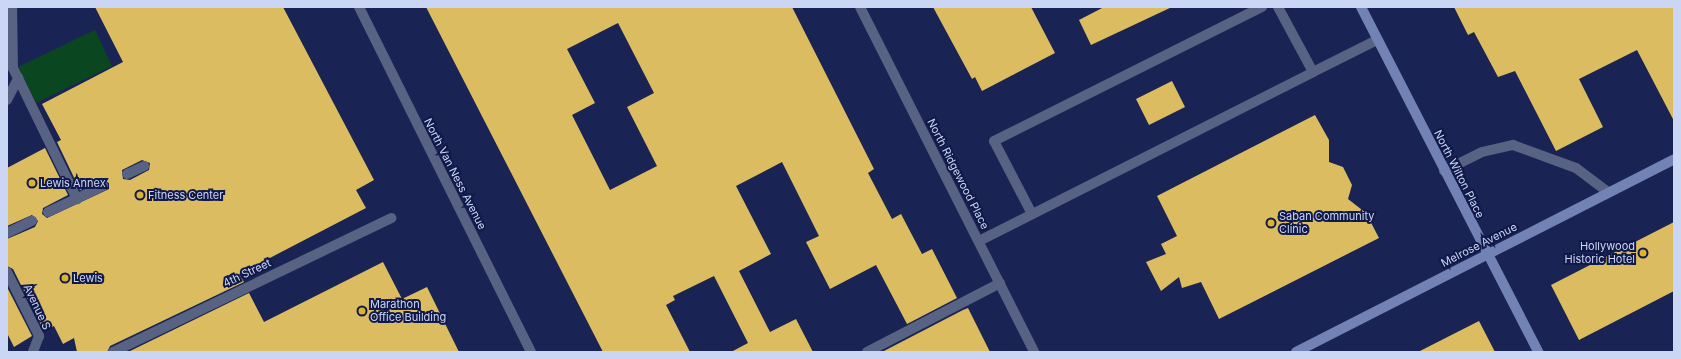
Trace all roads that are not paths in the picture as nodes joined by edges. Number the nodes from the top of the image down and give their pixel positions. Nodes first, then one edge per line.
1 (12, 7) edge
2 (358, 7) edge
3 (860, 7) edge
4 (1262, 7) edge
5 (1278, 7) edge
6 (1361, 7) edge
7 (1377, 40) junction
8 (1313, 72) junction
9 (18, 78) junction
10 (7, 100) edge
11 (1674, 159) edge
12 (144, 166) dead end
13 (1444, 171) junction
14 (127, 174) dead end
15 (103, 186) dead end
16 (1608, 192) junction
17 (77, 199) junction
18 (48, 212) dead end
19 (1032, 214) junction
20 (391, 218) dead end
21 (32, 221) dead end
22 (7, 233) edge
23 (979, 241) junction
24 (1487, 254) junction
25 (7, 272) edge
26 (1000, 284) junction
27 (33, 352) edge
28 (113, 352) edge
29 (531, 352) edge
30 (867, 352) edge
31 (1034, 352) edge
32 (1296, 352) edge
33 (1538, 352) edge

1 - 9 street
2 - 29 street, North Van Ness Avenue
3 - 23 street, North Ridgewood Place
4 - 19 street
5 - 8 street
6 - 7 main road, North Wilton Place
7 - 8 street
7 - 13 main road, North Wilton Place
8 - 19 street
9 - 10 street
9 - 17 street
11 - 16 main road, Melrose Avenue
12 - 14 street
13 - 16 street
13 - 24 main road, North Wilton Place
15 - 17 street
16 - 24 main road, Melrose Avenue
17 - 18 street
19 - 23 street
20 - 28 street, 4th Street
21 - 22 street
23 - 26 street, North Ridgewood Place
24 - 32 main road, Melrose Avenue
24 - 33 main road, North Wilton Place
25 - 27 street, Avenue S
26 - 30 street
26 - 31 street, North Ridgewood Place

